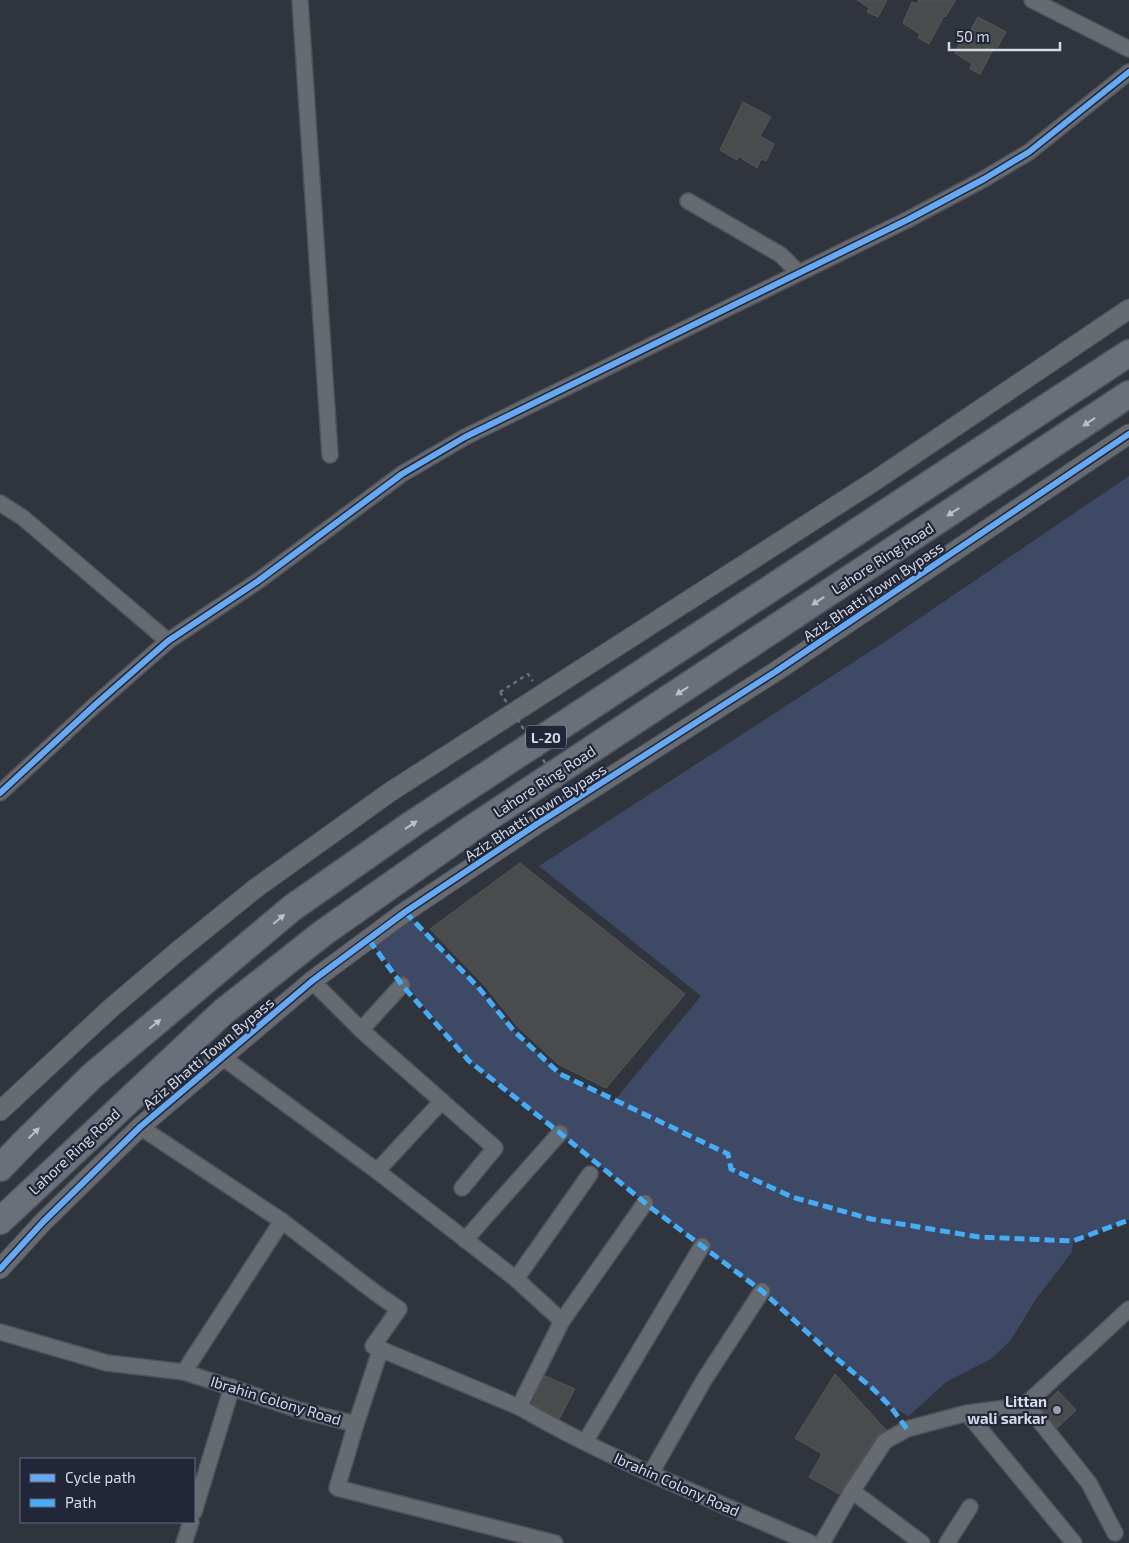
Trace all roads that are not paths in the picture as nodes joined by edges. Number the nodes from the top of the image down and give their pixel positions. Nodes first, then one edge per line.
1 (300, 0) edge
2 (1032, 0) edge
3 (1129, 49) edge
4 (1129, 72) edge
5 (688, 201) dead end
6 (799, 273) junction
7 (1129, 309) edge
8 (1129, 354) edge
9 (1129, 394) edge
10 (1129, 434) edge
11 (330, 455) dead end
12 (0, 503) edge
13 (168, 641) junction
14 (0, 793) edge
15 (312, 981) junction
16 (402, 985) dead end
17 (361, 1030) junction
18 (222, 1057) junction
19 (442, 1101) junction
20 (0, 1111) edge
21 (140, 1127) junction
22 (560, 1132) dead end
23 (0, 1168) edge
24 (377, 1171) junction
25 (590, 1174) dead end
26 (462, 1188) dead end
27 (645, 1203) dead end
28 (0, 1221) edge
29 (282, 1221) junction
30 (465, 1240) junction
31 (702, 1246) dead end
32 (0, 1269) edge
33 (516, 1279) junction
34 (762, 1290) dead end
35 (1129, 1309) edge
36 (562, 1322) junction
37 (0, 1332) edge
38 (381, 1348) junction
39 (184, 1372) junction
40 (232, 1387) junction
41 (1026, 1404) junction
42 (519, 1407) junction
43 (967, 1413) junction
44 (356, 1424) junction
45 (586, 1442) junction
46 (651, 1473) junction
47 (852, 1491) junction
48 (970, 1507) dead end
49 (195, 1509) edge
50 (191, 1523) edge
51 (1115, 1533) dead end
52 (184, 1543) edge
53 (554, 1543) edge
54 (811, 1543) edge
55 (822, 1543) edge
56 (922, 1543) edge
57 (946, 1543) edge
58 (1074, 1543) edge

1 - 11 street
2 - 3 street
4 - 6 street
5 - 6 street
6 - 13 street
7 - 20 street
23 -> 8 highway, L-20
9 -> 28 highway, Lahore Ring Road / L-20
10 - 15 street, Aziz Bhatti Town Bypass
12 - 13 street
13 - 14 street
15 - 17 street
15 - 18 street, Aziz Bhatti Town Bypass
16 - 17 street
17 - 19 street
18 - 21 street, Aziz Bhatti Town Bypass
18 - 24 street
19 - 24 street
19 - 26 street
21 - 29 street
21 - 32 street, Aziz Bhatti Town Bypass
22 - 30 street
24 - 30 street
25 - 33 street
27 - 36 street
29 - 38 street
29 - 39 street
30 - 33 street
31 - 45 street
33 - 36 street
34 - 46 street
35 - 41 street
36 - 42 street
37 - 39 street, Ibrahin Colony Road
38 - 42 street, Ibrahin Colony Road
38 - 44 street
39 - 40 street, Ibrahin Colony Road
40 - 44 street, Ibrahin Colony Road
40 - 49 street
41 - 43 street
41 - 51 street
42 - 45 street, Ibrahin Colony Road
43 - 47 street
43 - 58 street
44 - 53 street, Ibrahin Colony Road
45 - 46 street, Ibrahin Colony Road
46 - 54 street, Ibrahin Colony Road
47 - 55 street
47 - 56 street
48 - 57 street
50 - 52 street

